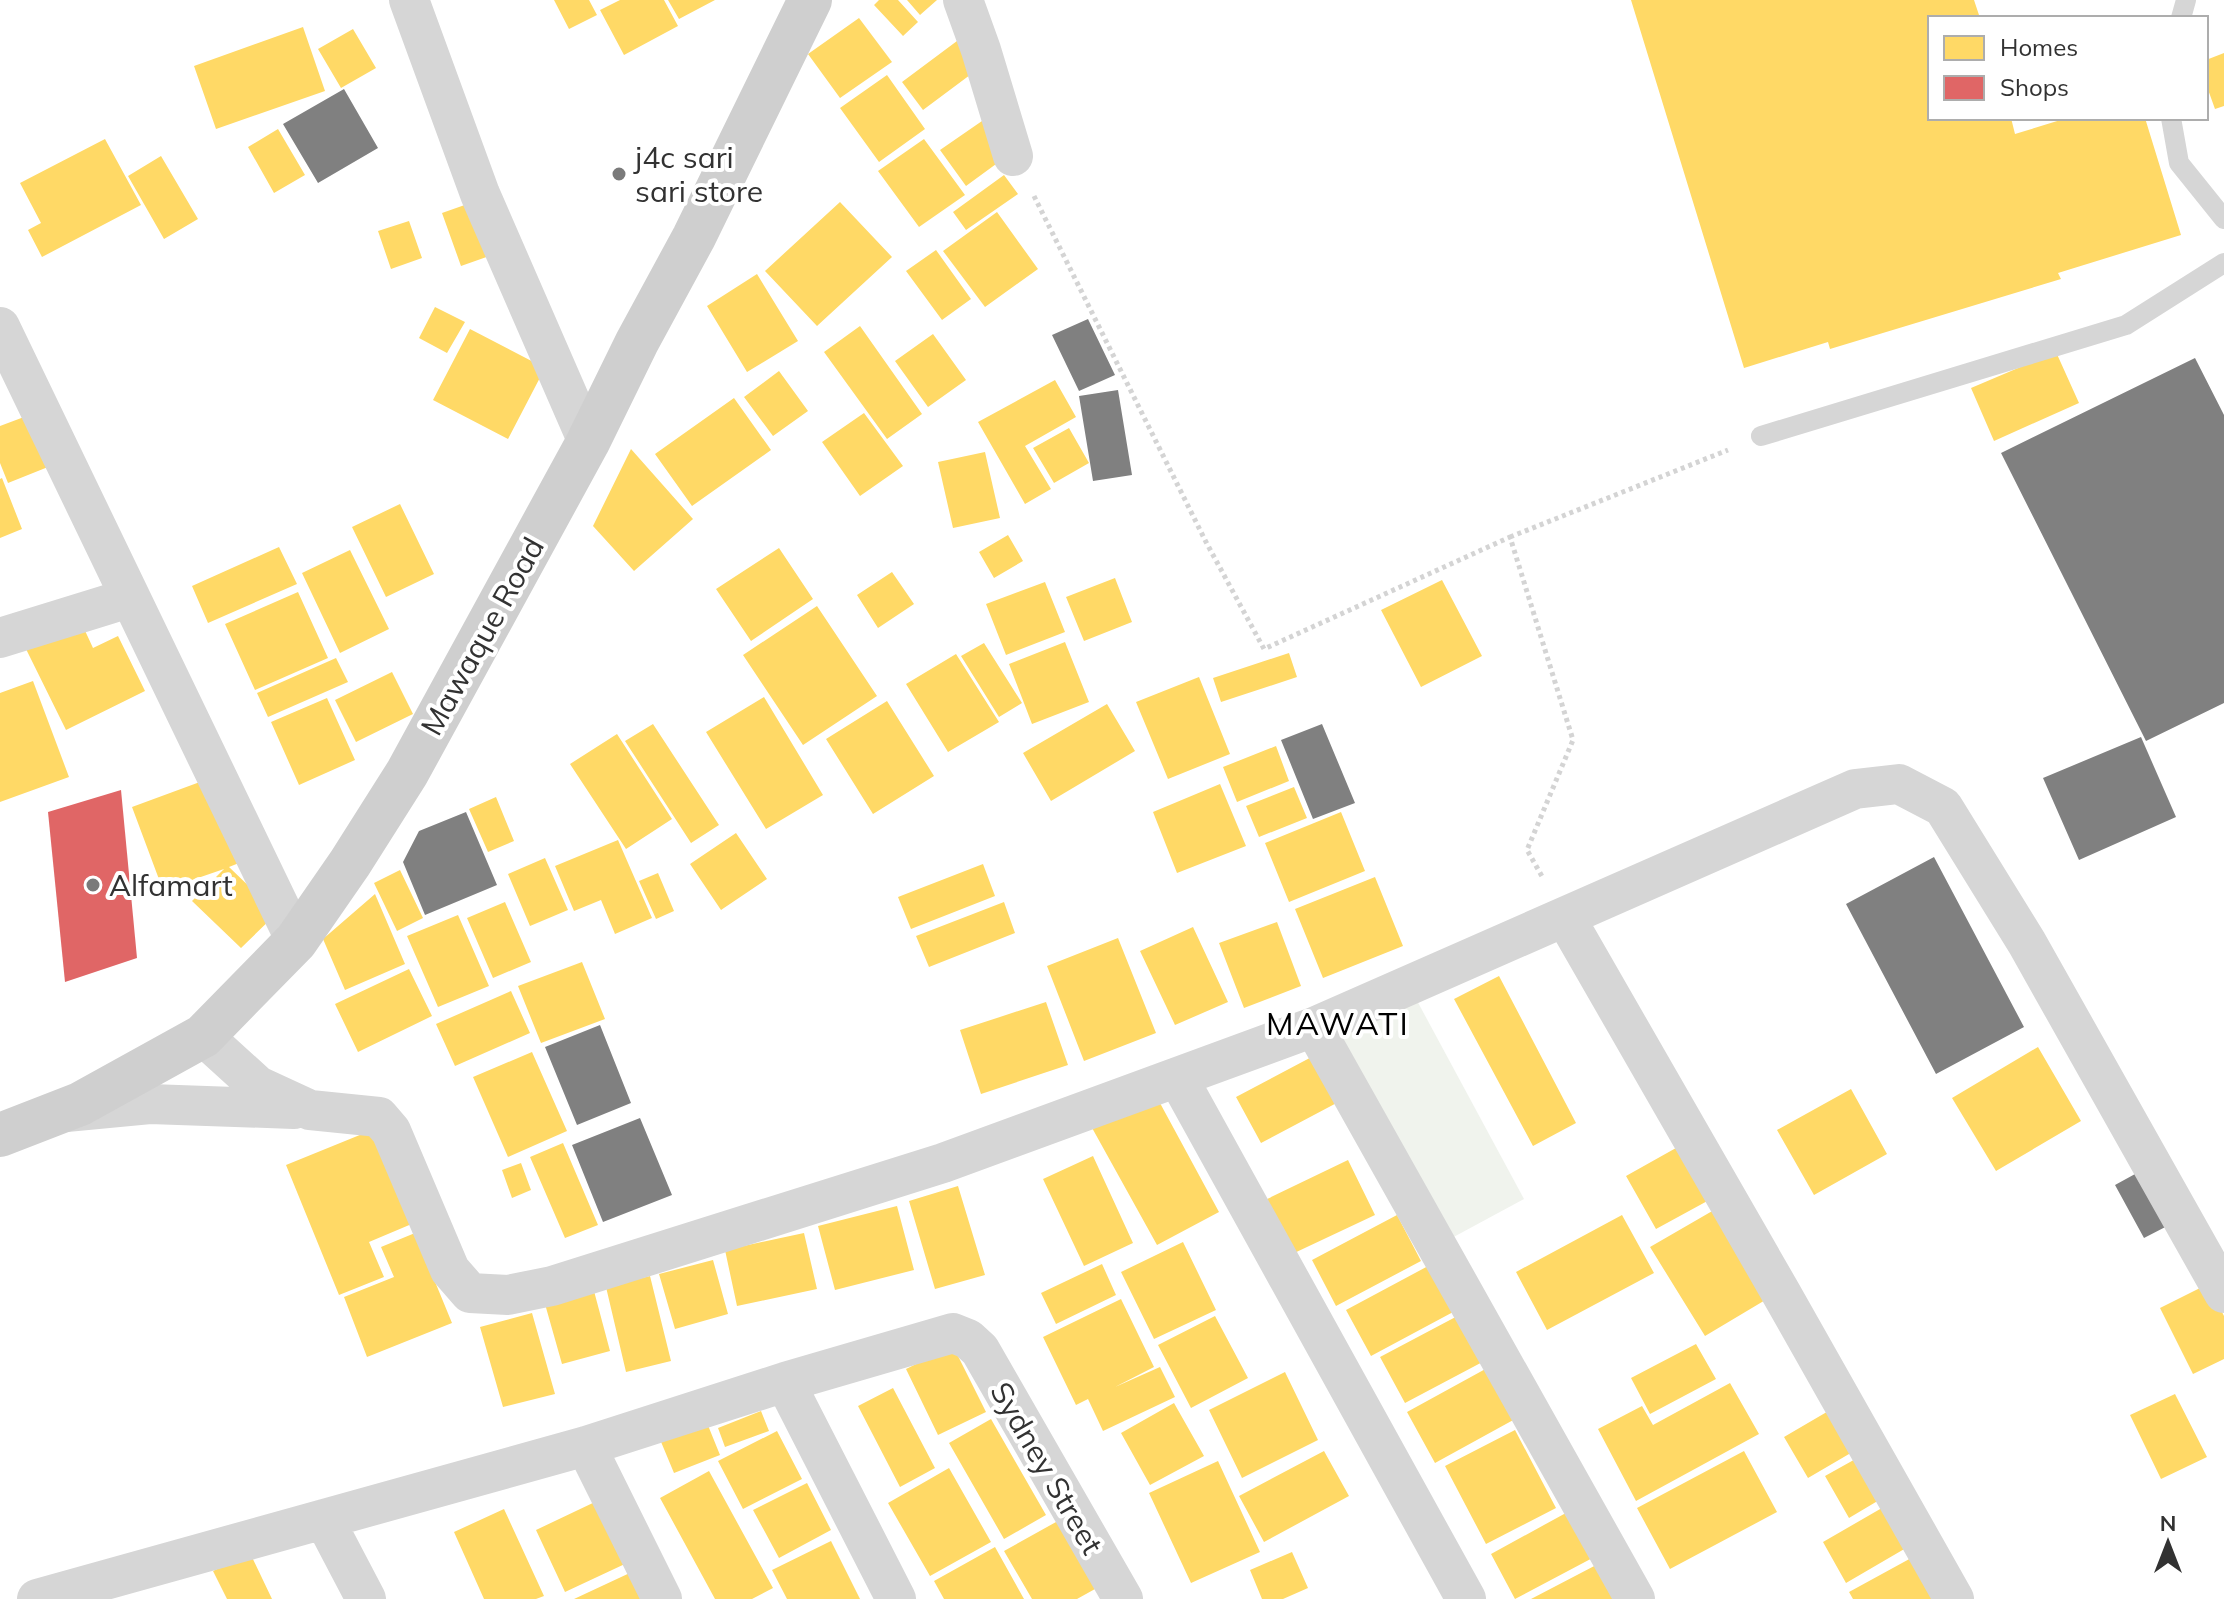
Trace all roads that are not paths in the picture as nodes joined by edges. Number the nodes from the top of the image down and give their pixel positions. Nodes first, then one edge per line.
1 (409, 0) edge
2 (810, 0) edge
3 (963, 0) edge
4 (2171, 120) edge
5 (1013, 156) road end
6 (2224, 219) edge
7 (2224, 263) edge
8 (0, 327) edge
9 (1761, 436) road end
10 (588, 442) junction
11 (129, 598) junction
12 (0, 638) edge
13 (1565, 917) junction
14 (296, 941) junction
15 (1314, 1027) junction
16 (203, 1036) junction
17 (1178, 1078) junction
18 (310, 1110) junction
19 (58, 1113) junction
20 (0, 1135) edge
21 (2224, 1293) edge
22 (785, 1382) junction
23 (586, 1446) junction
24 (324, 1519) junction
25 (37, 1599) edge
26 (366, 1599) edge
27 (662, 1599) edge
28 (896, 1599) edge
29 (1123, 1599) edge
30 (1466, 1599) edge
31 (1635, 1599) edge
32 (1954, 1599) edge

1 - 10 street
2 - 10 main road, Mawaque Road
3 - 5 street
4 - 6 lane
7 - 9 lane
8 - 11 street
10 - 14 main road, Mawaque Road
11 - 12 street
11 - 14 street
13 - 15 street
13 - 21 street
13 - 32 street
14 - 16 main road, Mawaque Road
15 - 17 street
15 - 31 street
16 - 18 street
16 - 19 main road, Mawaque Road
17 - 18 street
17 - 30 street
18 - 19 street
19 - 20 main road, Mawaque Road
22 - 23 street
22 - 28 street
22 - 29 street, Sydney Street
23 - 24 street
23 - 27 street
24 - 25 street
24 - 26 street

